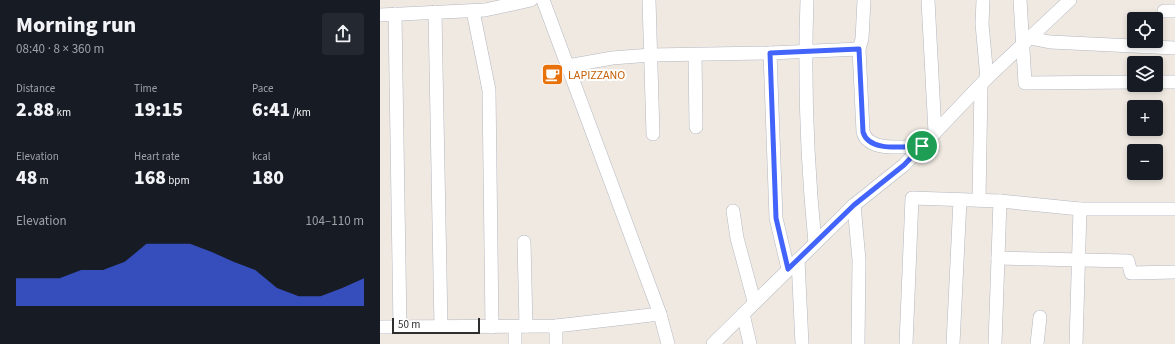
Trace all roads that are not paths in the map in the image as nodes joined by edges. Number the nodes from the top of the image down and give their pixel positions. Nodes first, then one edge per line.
1 (531, 0) edge
2 (543, 0) edge
3 (649, 0) edge
4 (807, 0) edge
5 (864, 0) edge
6 (928, 0) edge
7 (983, 0) edge
8 (1020, 0) edge
9 (1070, 0) edge
10 (473, 11) junction
11 (435, 12) junction
12 (395, 14) junction
13 (380, 15) edge
14 (1026, 42) junction
15 (1175, 48) edge
16 (859, 49) junction
17 (805, 52) junction
18 (770, 53) junction
19 (651, 55) junction
20 (695, 55) junction
21 (568, 66) junction
22 (984, 82) junction
23 (1127, 82) edge
24 (1163, 82) edge
25 (1175, 82) edge
26 (696, 127) dead end
27 (935, 133) junction
28 (653, 134) dead end
29 (922, 146) junction
30 (960, 200) junction
31 (979, 200) junction
32 (1000, 201) junction
33 (854, 205) junction
34 (1080, 208) junction
35 (1175, 209) edge
36 (733, 212) dead end
37 (524, 242) dead end
38 (814, 243) junction
39 (998, 258) junction
40 (798, 260) junction
41 (1078, 261) junction
42 (788, 269) junction
43 (1175, 272) edge
44 (754, 301) junction
45 (660, 314) junction
46 (743, 314) junction
47 (1040, 317) dead end
48 (556, 326) junction
49 (380, 327) edge
50 (400, 327) junction
51 (442, 327) junction
52 (492, 327) junction
53 (520, 327) junction
54 (515, 344) edge
55 (556, 344) edge
56 (668, 344) edge
57 (713, 344) edge
58 (750, 344) edge
59 (802, 344) edge
60 (858, 344) edge
61 (906, 344) edge
62 (952, 344) edge
63 (995, 344) edge
64 (1038, 344) edge
65 (1076, 344) edge

1 - 10 street
2 - 21 street
3 - 19 street
4 - 17 street
5 - 16 street
6 - 27 street
7 - 22 street
8 - 14 street
9 - 14 street
10 - 11 street
10 - 52 street
11 - 12 street
11 - 51 street
12 - 13 street
12 - 50 street
14 - 15 street
14 - 22 street
14 - 23 street
16 - 17 street
16 - 29 street
17 - 18 street
17 - 38 street
18 - 20 street
18 - 42 street
19 - 20 street
19 - 21 street
19 - 28 street
20 - 26 street
21 - 45 street
22 - 27 street
22 - 31 street
24 - 25 street
27 - 29 street
29 - 33 street
30 - 31 street
30 - 61 street
30 - 62 street
31 - 32 street
32 - 34 street
32 - 39 street
33 - 38 street
33 - 60 street
34 - 35 street
34 - 41 street
36 - 44 street
37 - 53 street
38 - 40 street
39 - 41 street
39 - 63 street
40 - 42 street
40 - 59 street
41 - 43 street
41 - 65 street
42 - 44 street
44 - 46 street
45 - 48 street
45 - 56 street
46 - 57 street
46 - 58 street
47 - 64 street
48 - 53 street
48 - 55 street
49 - 50 street
50 - 51 street
51 - 52 street
52 - 53 street
53 - 54 street

